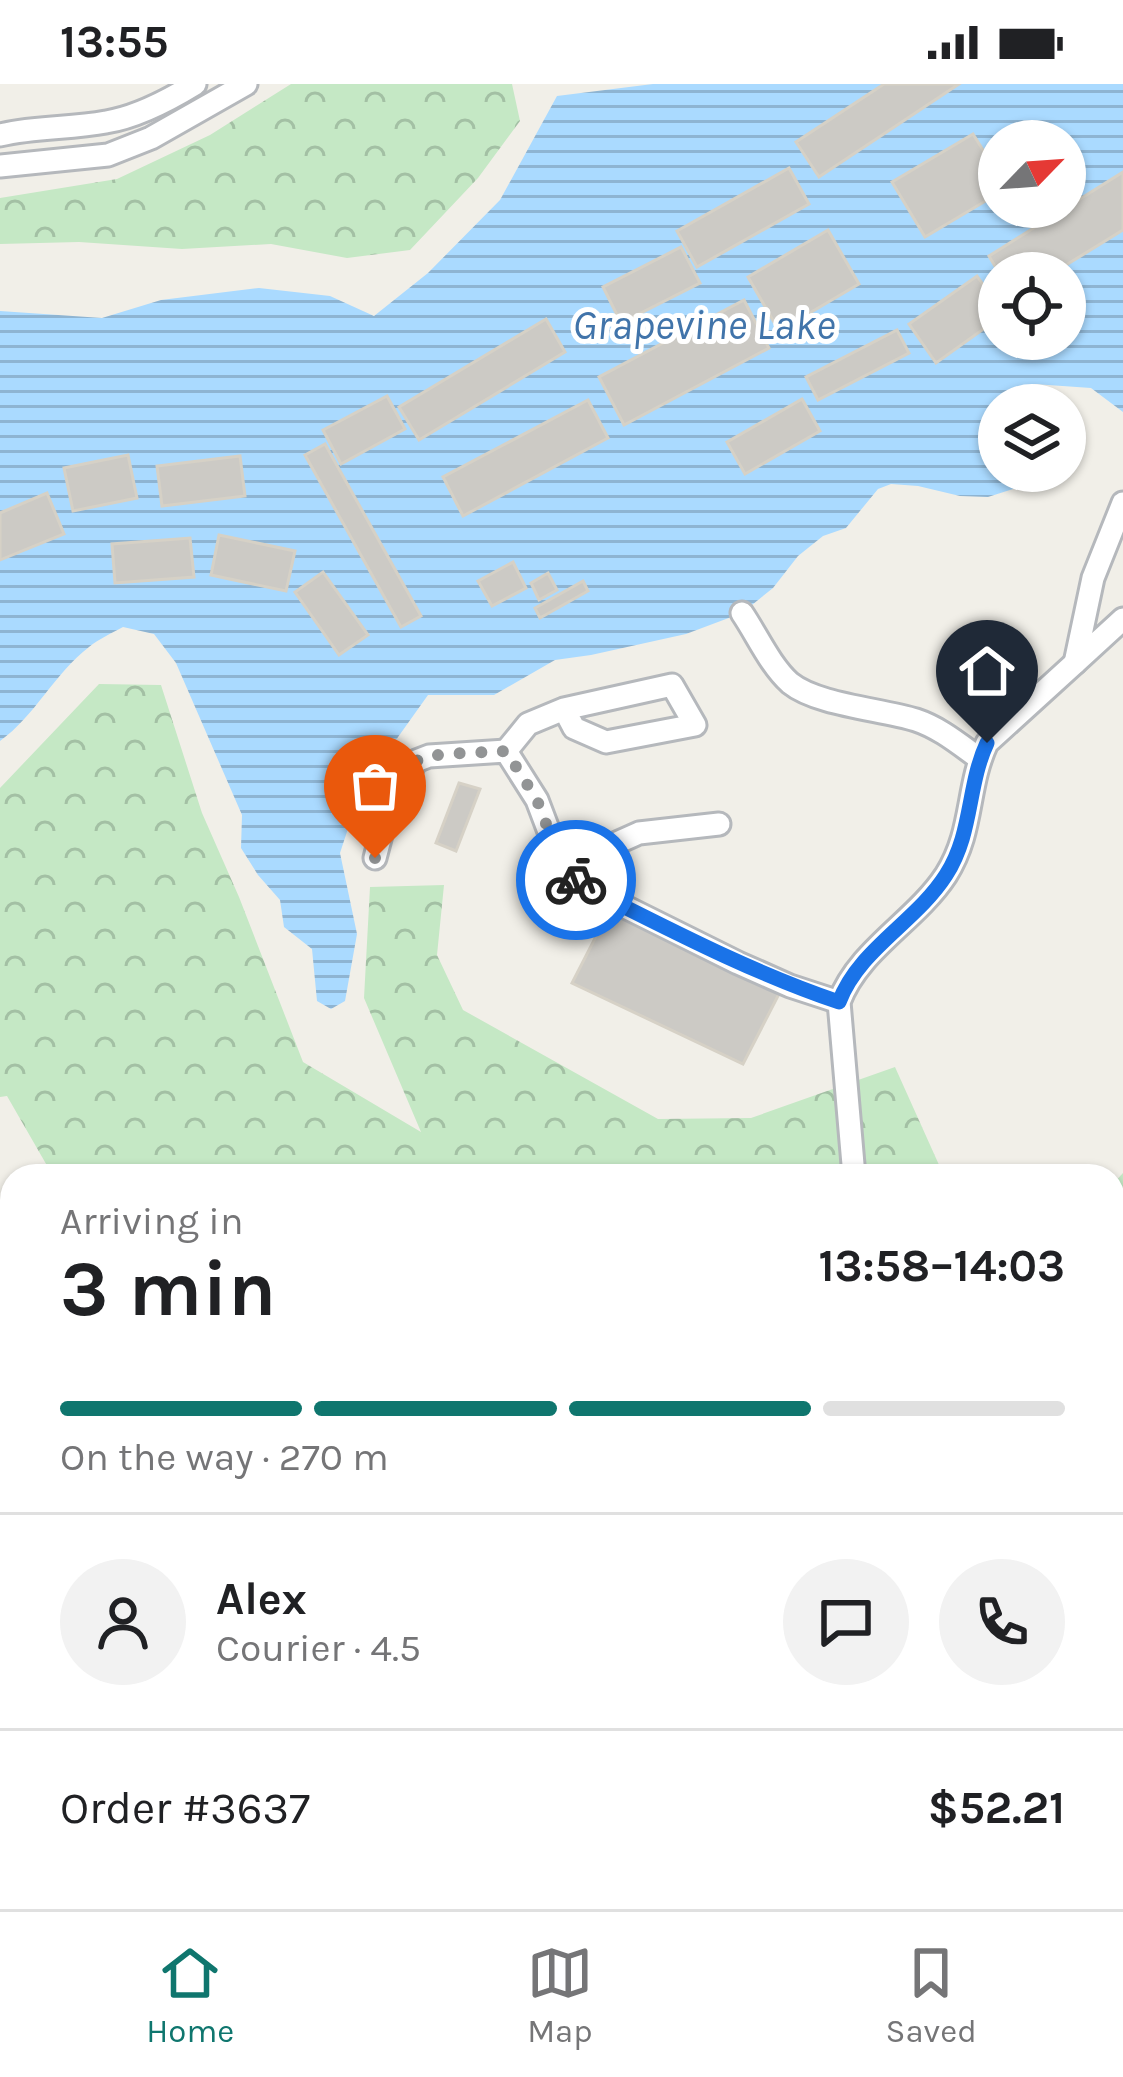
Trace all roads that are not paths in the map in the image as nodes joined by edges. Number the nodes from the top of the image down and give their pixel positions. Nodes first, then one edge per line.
1 (195, 84) edge
2 (246, 84) edge
3 (0, 135) edge
4 (0, 166) edge
5 (1123, 503) edge
6 (742, 613) dead end
7 (1123, 620) edge
8 (1075, 663) junction
9 (564, 709) junction
10 (506, 751) junction
11 (980, 759) junction
12 (719, 824) dead end
13 (375, 858) dead end
14 (583, 886) junction
15 (839, 1002) junction
16 (853, 1164) edge

1 - 3 street
2 - 4 street
5 - 8 street
6 - 11 street
7 - 8 street
8 - 11 street
9 - 9 street
9 - 10 street
10 - 13 street
10 - 14 street
11 - 15 street
12 - 14 street
14 - 15 street
15 - 16 street

